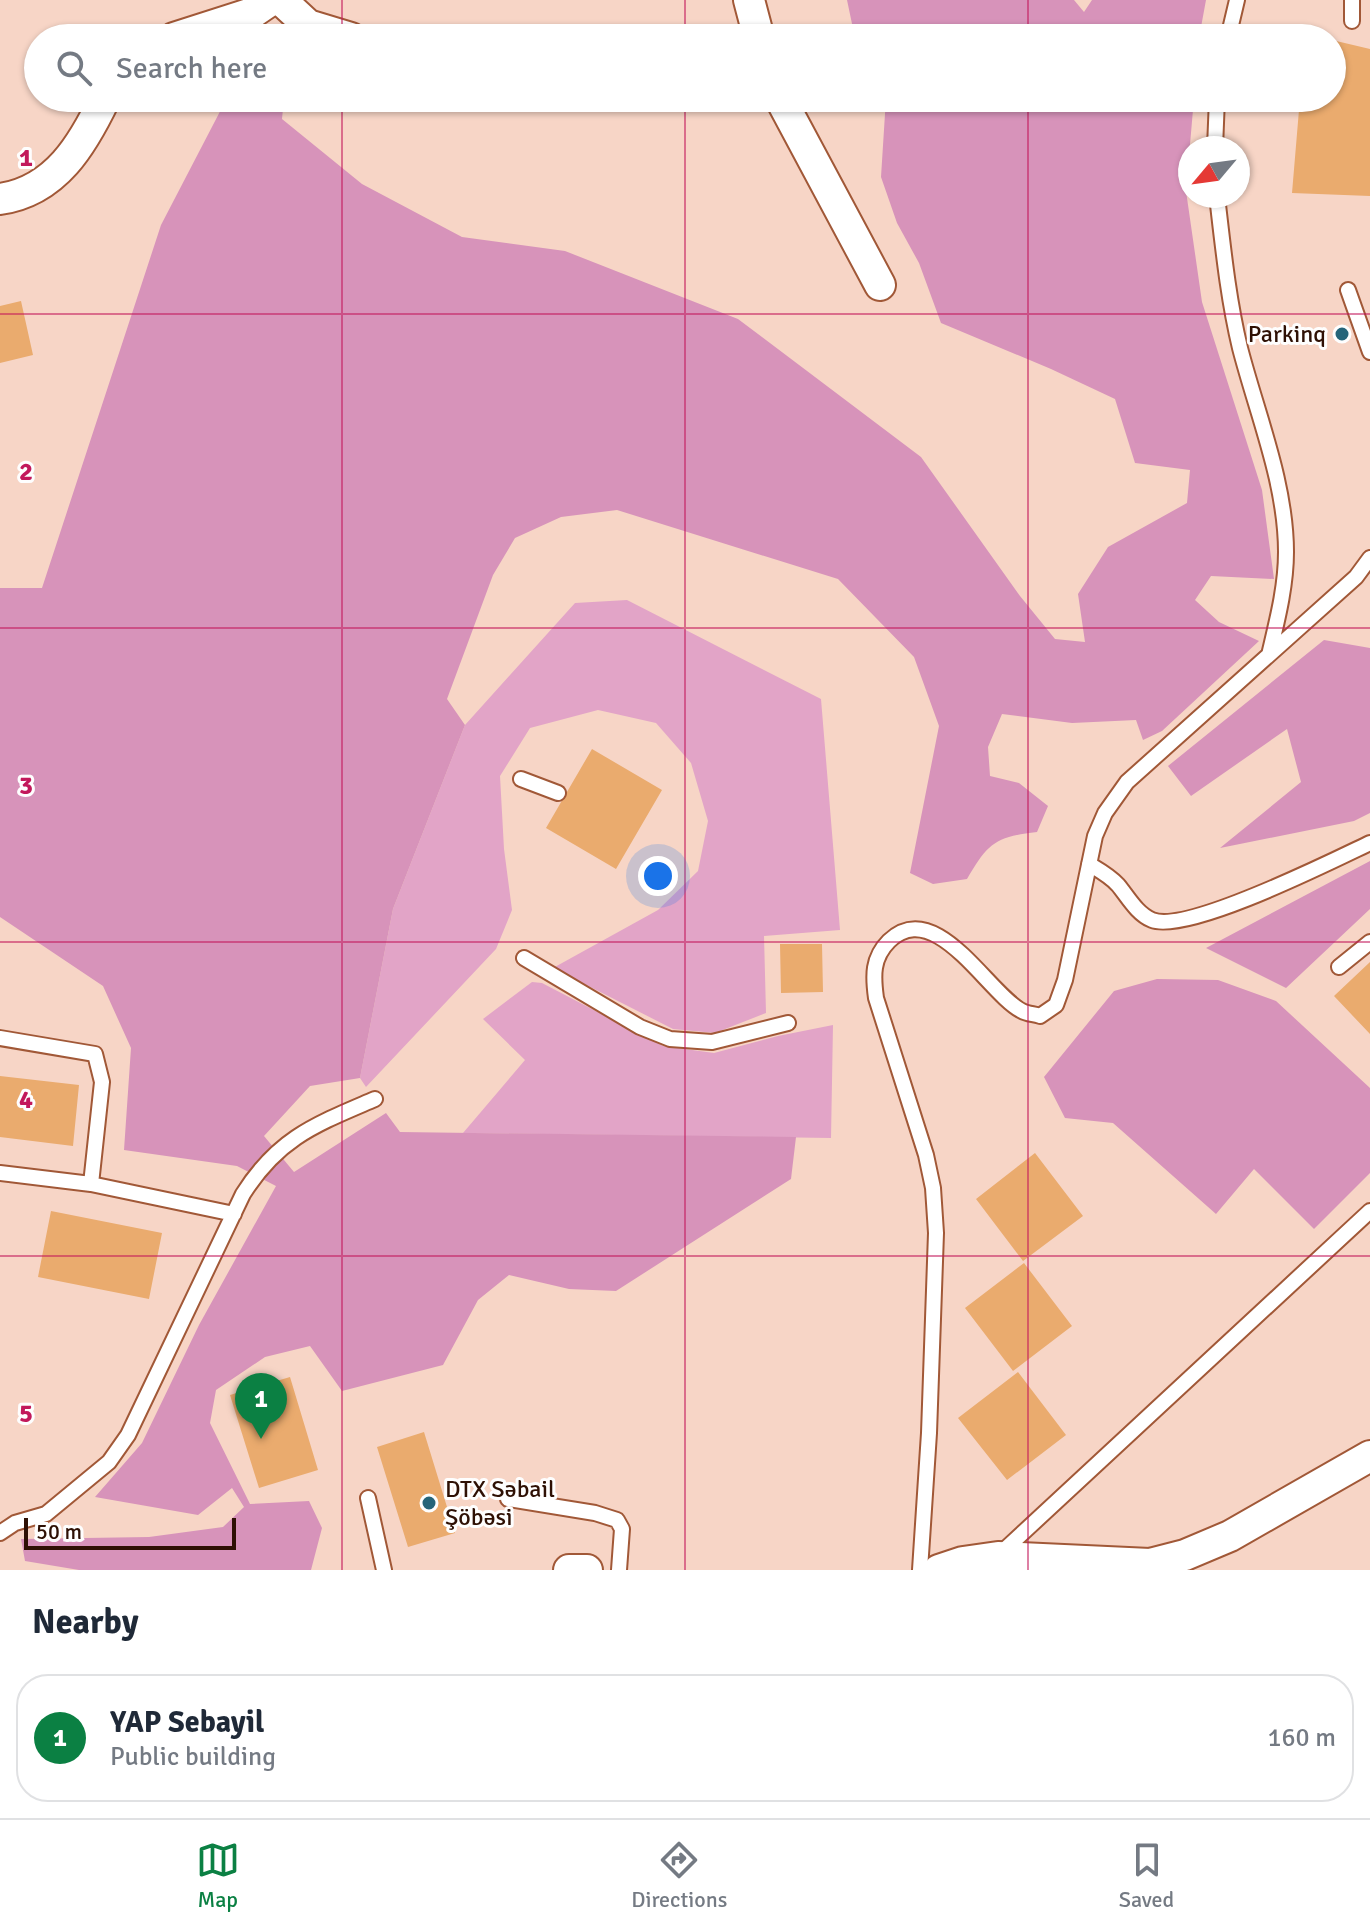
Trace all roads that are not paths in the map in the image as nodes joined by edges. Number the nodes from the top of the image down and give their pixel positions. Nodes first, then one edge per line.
1 (271, 0) edge
2 (281, 0) edge
3 (749, 0) edge
4 (1237, 0) edge
5 (1352, 0) edge
6 (1352, 21) dead end
7 (218, 24) edge
8 (307, 24) edge
9 (755, 24) edge
10 (1231, 24) edge
11 (98, 112) edge
12 (787, 112) edge
13 (1216, 112) edge
14 (1215, 136) edge
15 (0, 199) edge
16 (1219, 208) edge
17 (880, 285) dead end
18 (1348, 290) dead end
19 (1370, 352) edge
20 (1370, 558) edge
21 (1269, 655) junction
22 (521, 779) dead end
23 (558, 793) dead end
24 (1370, 843) edge
25 (1089, 864) junction
26 (1370, 942) edge
27 (524, 958) dead end
28 (1339, 967) dead end
29 (788, 1023) dead end
30 (0, 1038) edge
31 (375, 1099) dead end
32 (0, 1173) edge
33 (91, 1184) junction
34 (1370, 1211) edge
35 (234, 1214) junction
36 (1370, 1456) edge
37 (368, 1498) dead end
38 (508, 1499) dead end
39 (0, 1533) edge
40 (998, 1557) junction
41 (1156, 1567) edge
42 (384, 1570) edge
43 (569, 1570) edge
44 (587, 1570) edge
45 (619, 1570) edge
46 (920, 1570) edge
47 (939, 1570) edge

1 - 7 street
2 - 8 street
3 - 9 street
4 - 10 lane
5 - 6 lane
11 - 15 street
12 - 17 street
13 - 14 lane
16 - 21 lane
18 - 19 lane
20 - 21 lane
21 - 25 lane
22 - 23 lane
24 - 25 lane
25 - 46 lane
26 - 28 lane
27 - 29 lane
30 - 33 lane
31 - 35 lane
32 - 33 lane
33 - 35 lane
34 - 40 lane
35 - 39 lane
36 - 41 street
37 - 42 lane
38 - 45 lane
40 - 41 street
40 - 47 street
43 - 44 street

